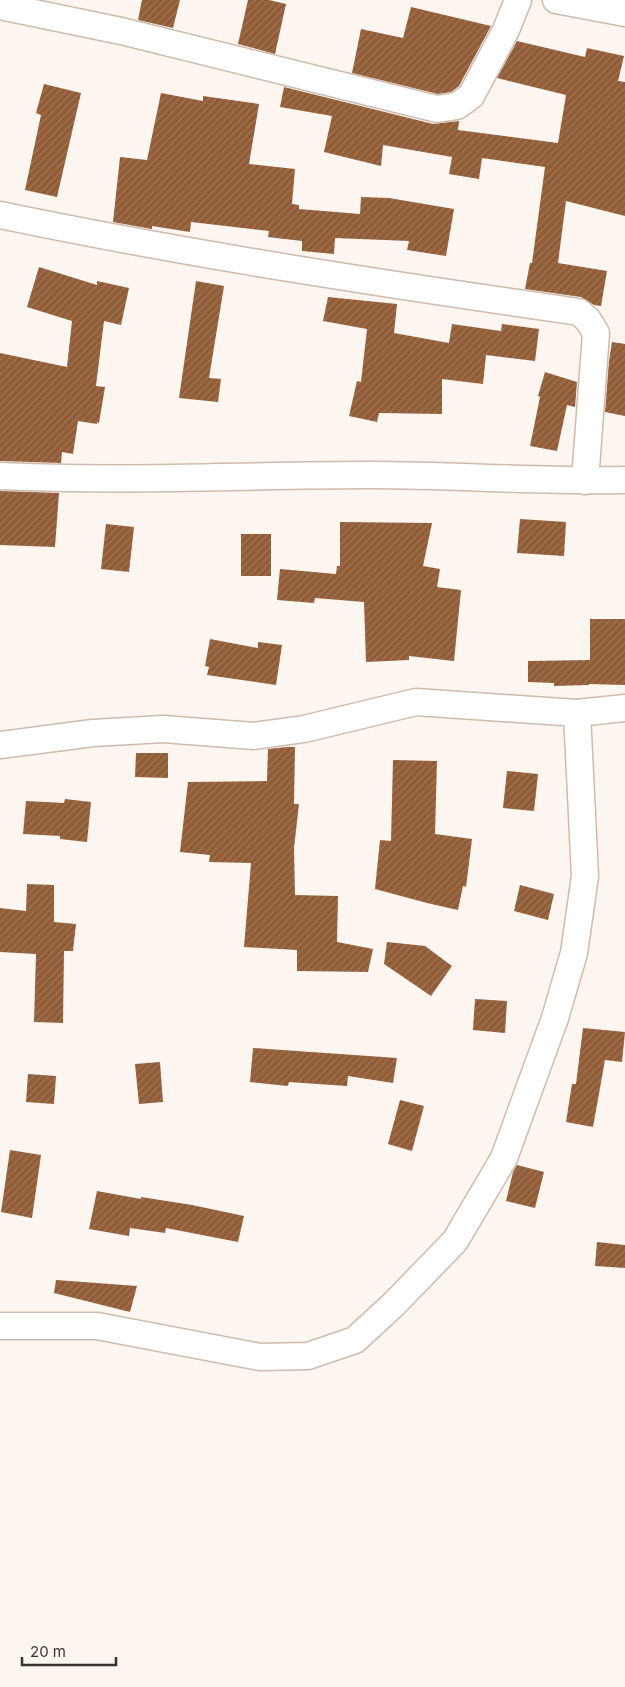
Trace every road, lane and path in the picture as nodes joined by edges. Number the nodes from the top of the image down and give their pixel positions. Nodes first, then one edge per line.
1 (518, 0) edge
2 (556, 0) edge
3 (0, 6) edge
4 (625, 13) edge
5 (0, 215) edge
6 (0, 476) edge
7 (625, 480) edge
8 (585, 481) junction
9 (625, 708) edge
10 (577, 713) junction
11 (0, 745) edge
12 (0, 1326) edge

1 - 3 street
2 - 4 street
5 - 8 street
6 - 8 street
7 - 8 street
9 - 10 street
10 - 11 street
10 - 12 street

